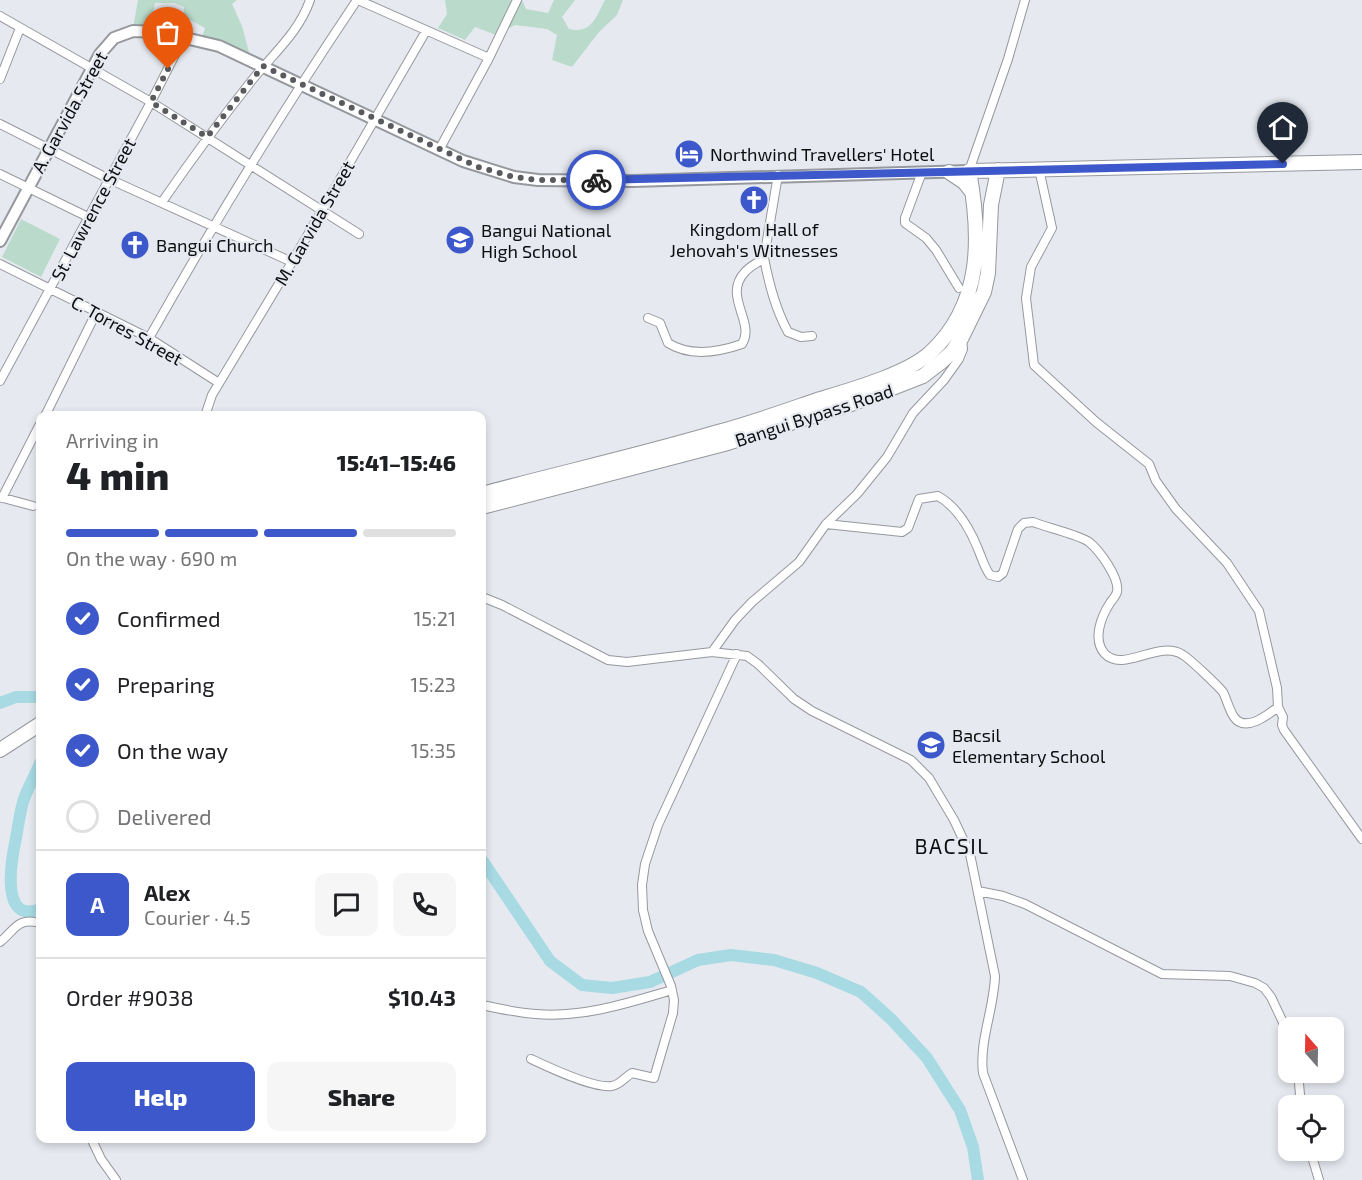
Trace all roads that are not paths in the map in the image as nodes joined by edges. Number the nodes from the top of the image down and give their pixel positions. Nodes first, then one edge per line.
1 (310, 0) edge
2 (357, 0) edge
3 (517, 0) edge
4 (1025, 0) edge
5 (0, 16) edge
6 (20, 28) junction
7 (426, 31) junction
8 (184, 37) junction
9 (489, 58) junction
10 (263, 66) junction
11 (92, 67) junction
12 (0, 79) edge
13 (301, 84) junction
14 (151, 102) junction
15 (375, 119) junction
16 (0, 124) edge
17 (207, 137) junction
18 (48, 148) junction
19 (439, 150) junction
20 (1362, 162) edge
21 (252, 165) junction
22 (1033, 169) junction
23 (998, 170) junction
24 (969, 171) junction
25 (922, 172) junction
26 (949, 172) junction
27 (0, 174) edge
28 (778, 176) junction
29 (109, 179) junction
30 (27, 188) junction
31 (973, 194) junction
32 (993, 194) junction
33 (162, 202) junction
34 (323, 209) junction
35 (88, 217) junction
36 (213, 225) junction
37 (359, 234) dead end
38 (0, 241) edge
39 (983, 242) junction
40 (764, 258) junction
41 (292, 262) junction
42 (0, 264) edge
43 (959, 288) dead end
44 (50, 289) junction
45 (97, 311) junction
46 (648, 318) dead end
47 (812, 336) dead end
48 (962, 337) junction
49 (148, 338) junction
50 (0, 381) edge
51 (219, 383) junction
52 (47, 411) edge
53 (206, 411) edge
54 (36, 431) edge
55 (486, 493) edge
56 (1, 498) edge
57 (33, 506) dead end
58 (486, 506) edge
59 (825, 524) junction
60 (486, 598) edge
61 (712, 652) junction
62 (737, 654) junction
63 (1278, 707) junction
64 (36, 722) edge
65 (0, 740) edge
66 (0, 750) edge
67 (1362, 839) edge
68 (978, 891) junction
69 (36, 922) edge
70 (0, 942) edge
71 (671, 988) junction
72 (486, 1006) edge
73 (1280, 1017) edge
74 (531, 1059) dead end
75 (93, 1143) edge
76 (1313, 1161) edge
77 (116, 1180) edge
78 (1023, 1180) edge
79 (1319, 1180) edge

1 - 10 street
2 - 7 street
2 - 13 street
3 - 9 street
4 - 24 street
5 - 6 street
6 - 11 street
6 - 12 street
7 - 9 street
7 - 15 street, M. Garvida Street
8 - 10 main road, A. Garvida Street
8 - 11 main road, A. Garvida Street
8 - 14 street, St. Lawrence Street
9 - 19 street
10 - 13 main road, A. Garvida Street
10 - 17 street
11 - 14 street
11 - 18 main road, A. Garvida Street
13 - 15 main road, A. Garvida Street
13 - 21 street
14 - 17 street
14 - 29 street, St. Lawrence Street
15 - 19 main road, A. Garvida Street
15 - 34 street, M. Garvida Street
16 - 18 street
17 - 21 street
17 - 33 street
18 - 29 street
18 - 30 main road, A. Garvida Street
19 - 28 main road, A. Garvida Street
20 - 22 highway
21 - 34 street
21 - 36 street
22 - 23 highway
22 - 32 highway
22 - 63 street
23 - 24 highway
23 - 32 highway, Bangui Bypass Road
24 - 26 main road, A. Garvida Street
24 - 31 highway, Bangui Bypass Road
25 - 26 main road, A. Garvida Street
25 - 28 main road, A. Garvida Street
25 - 43 street
26 - 31 highway
27 - 30 street
28 - 40 street
29 - 33 street
29 - 35 street, St. Lawrence Street
30 - 35 street
30 - 38 main road, A. Garvida Street
31 - 39 highway, Bangui Bypass Road
32 - 39 highway, Bangui Bypass Road
33 - 36 street
34 - 37 street
34 - 41 street, M. Garvida Street
35 - 44 street, St. Lawrence Street
36 - 41 street
36 - 49 street
39 - 48 highway, Bangui Bypass Road
39 - 55 highway, Bangui Bypass Road
40 - 46 street
40 - 47 street
41 - 51 street, M. Garvida Street
42 - 44 street, C. Torres Street
44 - 45 street, C. Torres Street
44 - 50 street, St. Lawrence Street
45 - 49 street, C. Torres Street
45 - 52 street
48 - 58 highway, Bangui Bypass Road
48 - 59 street
49 - 51 street, C. Torres Street
51 - 53 street, M. Garvida Street
54 - 56 street
56 - 57 street
59 - 61 street
59 - 63 street
60 - 61 street
61 - 62 street
62 - 68 street
62 - 71 street
63 - 67 street
64 - 65 highway
64 - 66 highway
68 - 73 street
68 - 78 street
69 - 70 street
71 - 72 street
71 - 74 street
75 - 77 street
76 - 79 street

